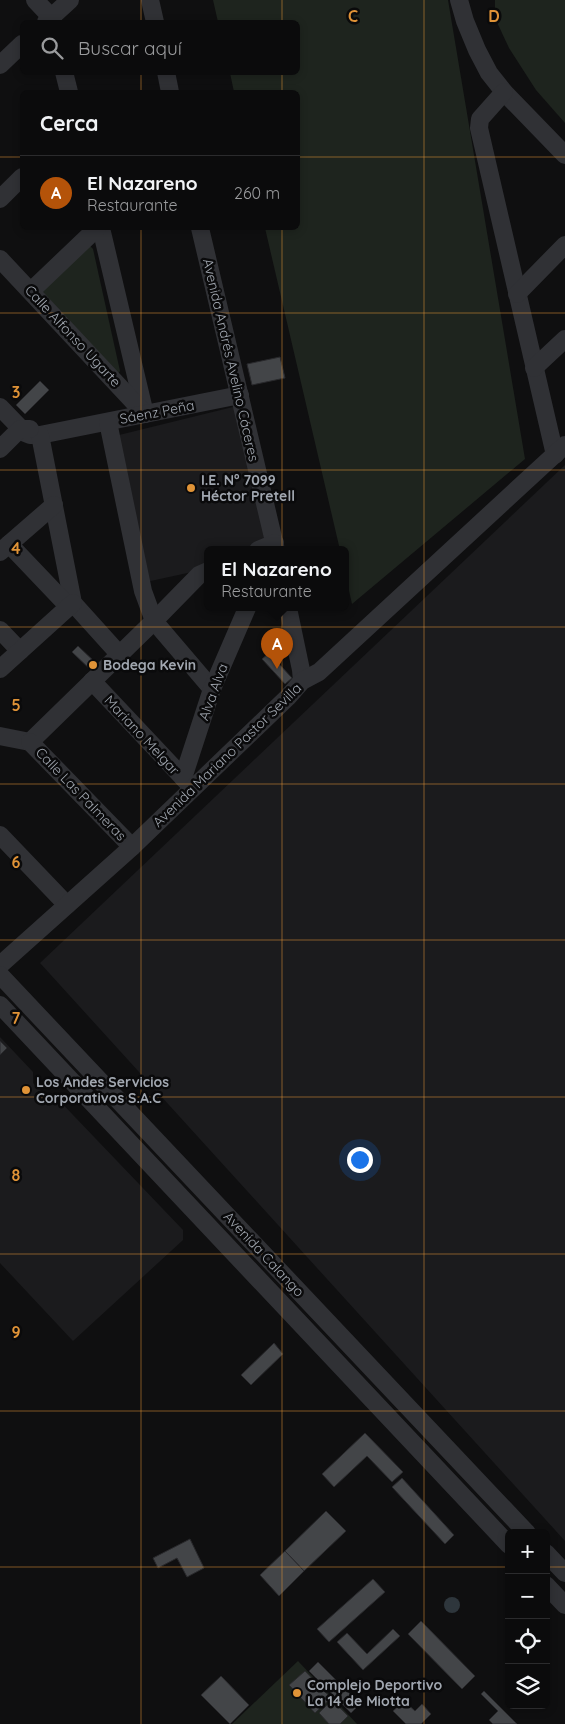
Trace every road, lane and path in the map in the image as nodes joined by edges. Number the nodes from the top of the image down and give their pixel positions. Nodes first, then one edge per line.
1 (35, 0) edge
2 (70, 0) edge
3 (150, 0) edge
4 (460, 0) edge
5 (49, 20) edge
6 (51, 20) edge
7 (155, 20) edge
8 (20, 46) edge
9 (0, 65) edge
10 (65, 75) edge
11 (167, 75) edge
12 (68, 90) edge
13 (170, 90) edge
14 (504, 92) junction
15 (565, 155) edge
16 (20, 179) edge
17 (0, 198) edge
18 (95, 230) edge
19 (102, 230) edge
20 (200, 230) edge
21 (565, 245) edge
22 (0, 259) edge
23 (31, 291) junction
24 (517, 294) junction
25 (565, 339) edge
26 (534, 368) junction
27 (240, 395) junction
28 (0, 407) edge
29 (145, 414) junction
30 (108, 422) junction
31 (73, 428) junction
32 (20, 429) junction
33 (40, 435) junction
34 (0, 449) edge
35 (560, 450) edge
36 (54, 505) junction
37 (274, 546) edge
38 (5, 548) edge
39 (204, 573) edge
40 (71, 605) junction
41 (246, 611) edge
42 (289, 611) edge
43 (154, 621) junction
44 (0, 630) edge
45 (20, 651) junction
46 (120, 654) junction
47 (0, 669) edge
48 (92, 681) junction
49 (302, 681) junction
50 (212, 689) junction
51 (0, 736) edge
52 (30, 742) junction
53 (188, 783) junction
54 (0, 835) edge
55 (132, 847) junction
56 (67, 905) junction
57 (0, 965) edge
58 (0, 974) edge
59 (0, 1005) edge
60 (523, 1529) edge
61 (505, 1541) edge
62 (550, 1557) edge
63 (565, 1573) edge
64 (550, 1589) edge
65 (565, 1605) edge

1 - 5 street
2 - 6 street
3 - 7 street
4 - 14 street
8 - 9 street
10 - 12 street
11 - 13 street
14 - 15 street
14 - 24 street
16 - 17 street
18 - 23 street
19 - 29 street
20 - 27 street, Avenida Andrés Avelino Cáceres
21 - 24 street
22 - 23 street, Calle Alfonso Ugarte
23 - 29 street, Calle Alfonso Ugarte
24 - 26 street
25 - 26 street
26 - 35 street
27 - 29 street, Sáenz Peña
27 - 37 street, Avenida Andrés Avelino Cáceres
28 - 32 street
29 - 30 street, Sáenz Peña
30 - 31 street, Sáenz Peña
30 - 43 street
31 - 32 street, Sáenz Peña
31 - 33 street, Sáenz Peña
32 - 33 street, Sáenz Peña
32 - 34 street
33 - 36 street
35 - 49 street, Avenida Mariano Pastor Sevilla
36 - 38 street
36 - 40 street
38 - 40 street
39 - 43 street
40 - 45 street
40 - 46 street
41 - 50 street, Alva Alva
42 - 49 street
43 - 46 street
43 - 50 street
44 - 45 street
45 - 47 street
46 - 48 street
48 - 52 street
48 - 53 street, Mariano Melgar
49 - 53 street, Avenida Mariano Pastor Sevilla
50 - 53 street, Alva Alva
51 - 52 street
52 - 55 street, Calle Las Palmeras
53 - 55 street, Avenida Mariano Pastor Sevilla
54 - 56 street
55 - 56 street, Avenida Mariano Pastor Sevilla
56 - 57 street, Avenida Mariano Pastor Sevilla
58 - 60 street, Avenida Calango
59 - 61 street, Avenida Calango
62 - 63 street
64 - 65 street

